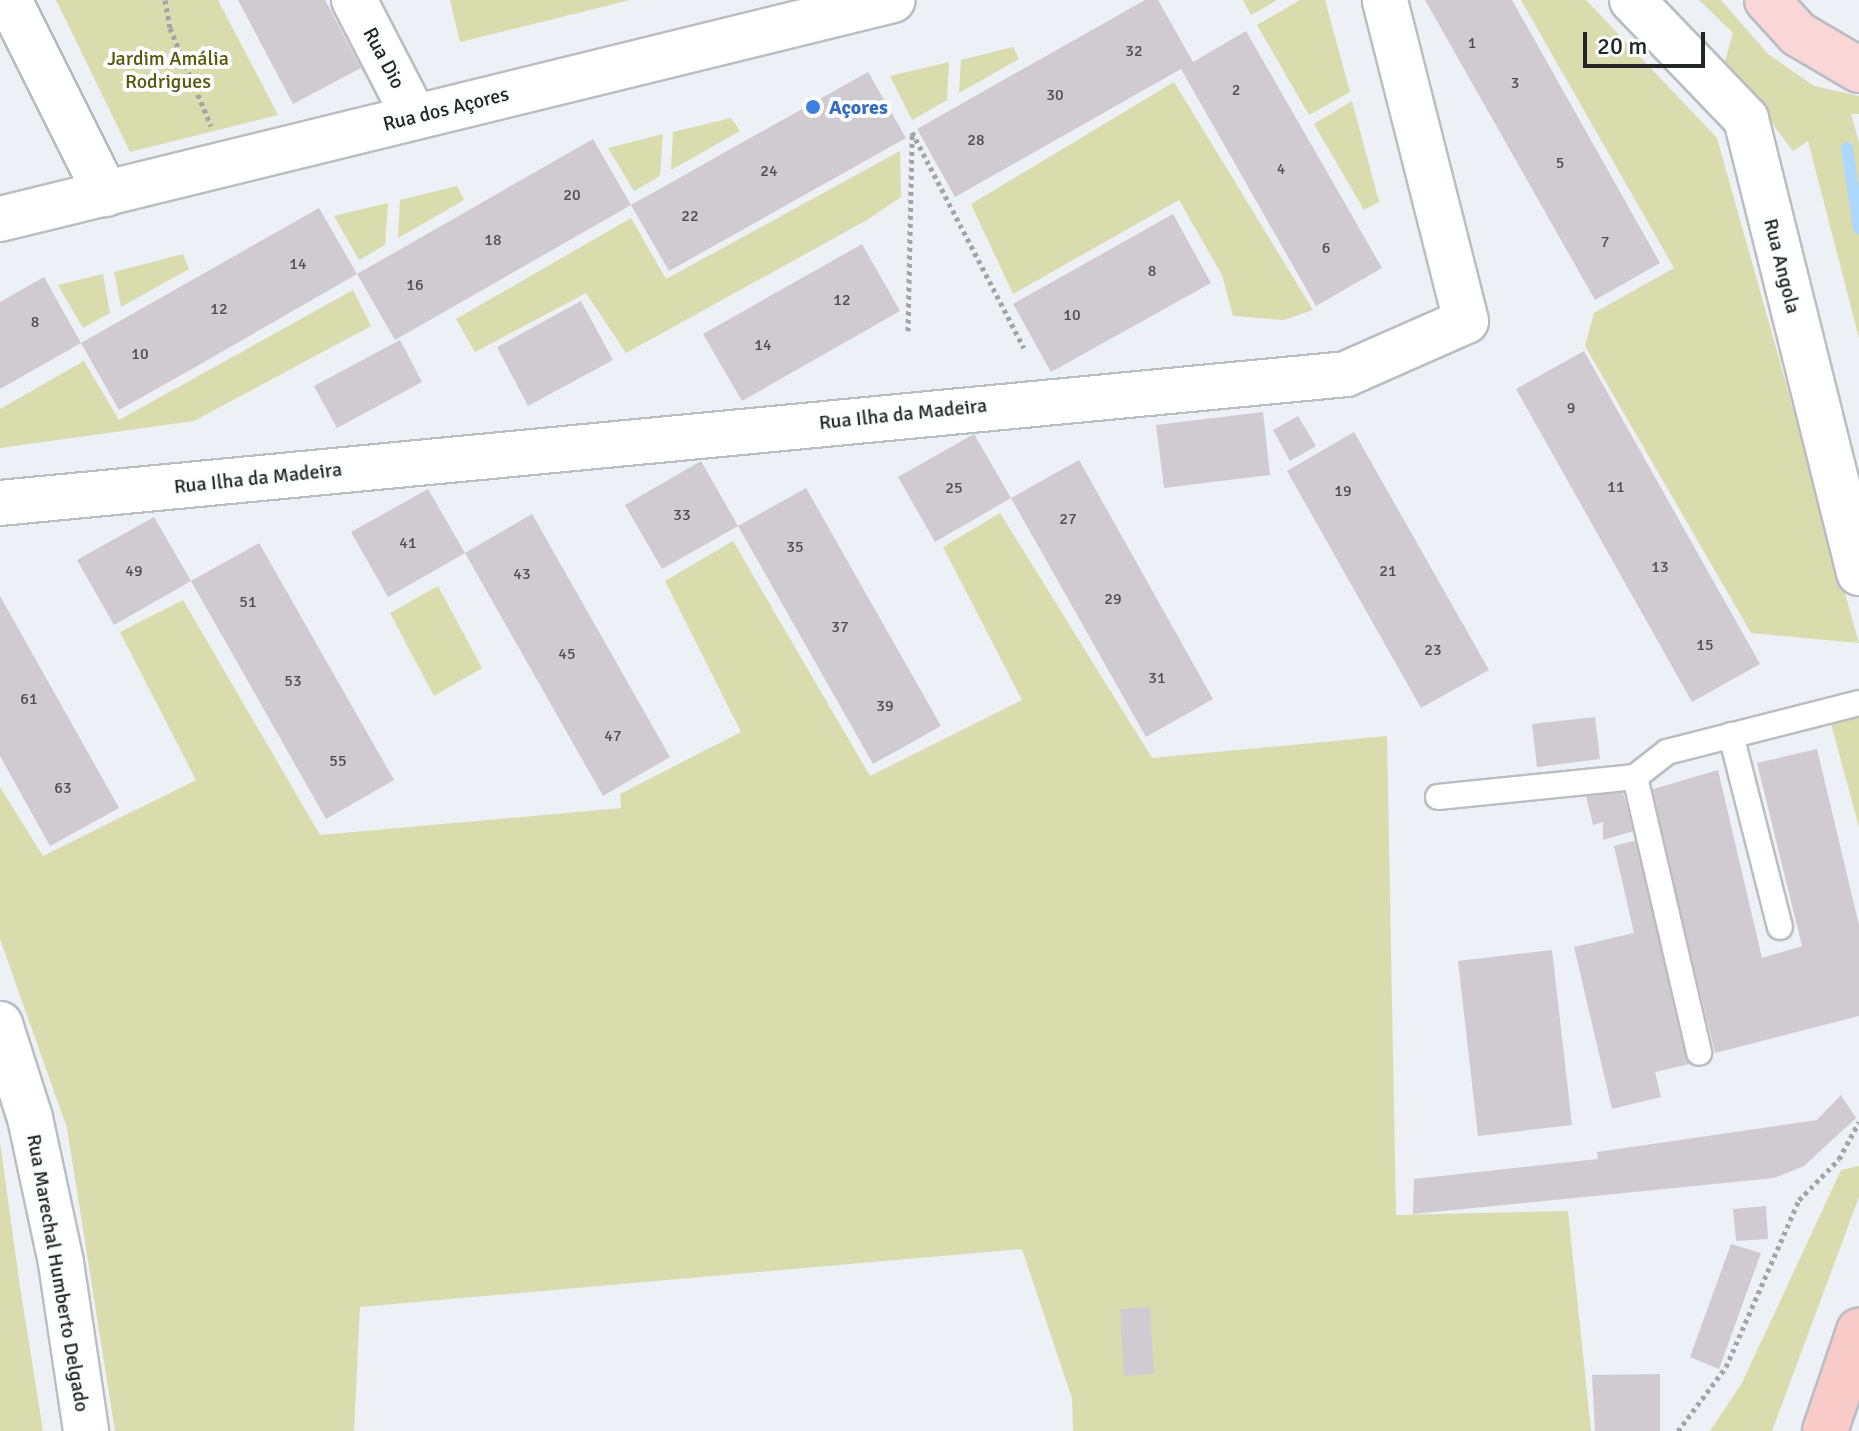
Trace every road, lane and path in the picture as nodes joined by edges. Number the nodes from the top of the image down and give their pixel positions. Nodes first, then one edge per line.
1 (9, 0) edge
2 (165, 0) edge
3 (354, 0) edge
4 (893, 0) edge
5 (1385, 0) edge
6 (1632, 0) edge
7 (1767, 0) edge
8 (825, 9) edge
9 (1859, 70) edge
10 (414, 116) junction
11 (227, 164) junction
12 (106, 194) junction
13 (0, 219) edge
14 (908, 331) dead end
15 (1024, 348) dead end
16 (0, 503) edge
17 (1859, 573) edge
18 (1859, 703) edge
19 (1731, 735) junction
20 (1635, 777) junction
21 (1438, 797) dead end
22 (1780, 927) dead end
23 (0, 1024) edge
24 (1699, 1053) dead end
25 (1859, 1122) edge
26 (1859, 1331) edge
27 (86, 1431) edge
28 (1678, 1431) edge
29 (1825, 1431) edge

1 - 12 street
2 - 11 path
3 - 10 street, Rua Dio
4 - 8 street, Rua dos Açores
5 - 16 street, Rua Ilha da Madeira
6 - 17 street, Rua Angola
7 - 9 main road
8 - 10 street, Rua dos Açores
10 - 11 street, Rua dos Açores
11 - 12 street, Rua dos Açores
12 - 13 street, Rua dos Açores
14 - 15 path
18 - 19 lane
19 - 20 lane
19 - 22 lane
20 - 21 lane
20 - 24 lane
23 - 27 street, Rua Marechal Humberto Delgado
25 - 28 path
26 - 29 highway

